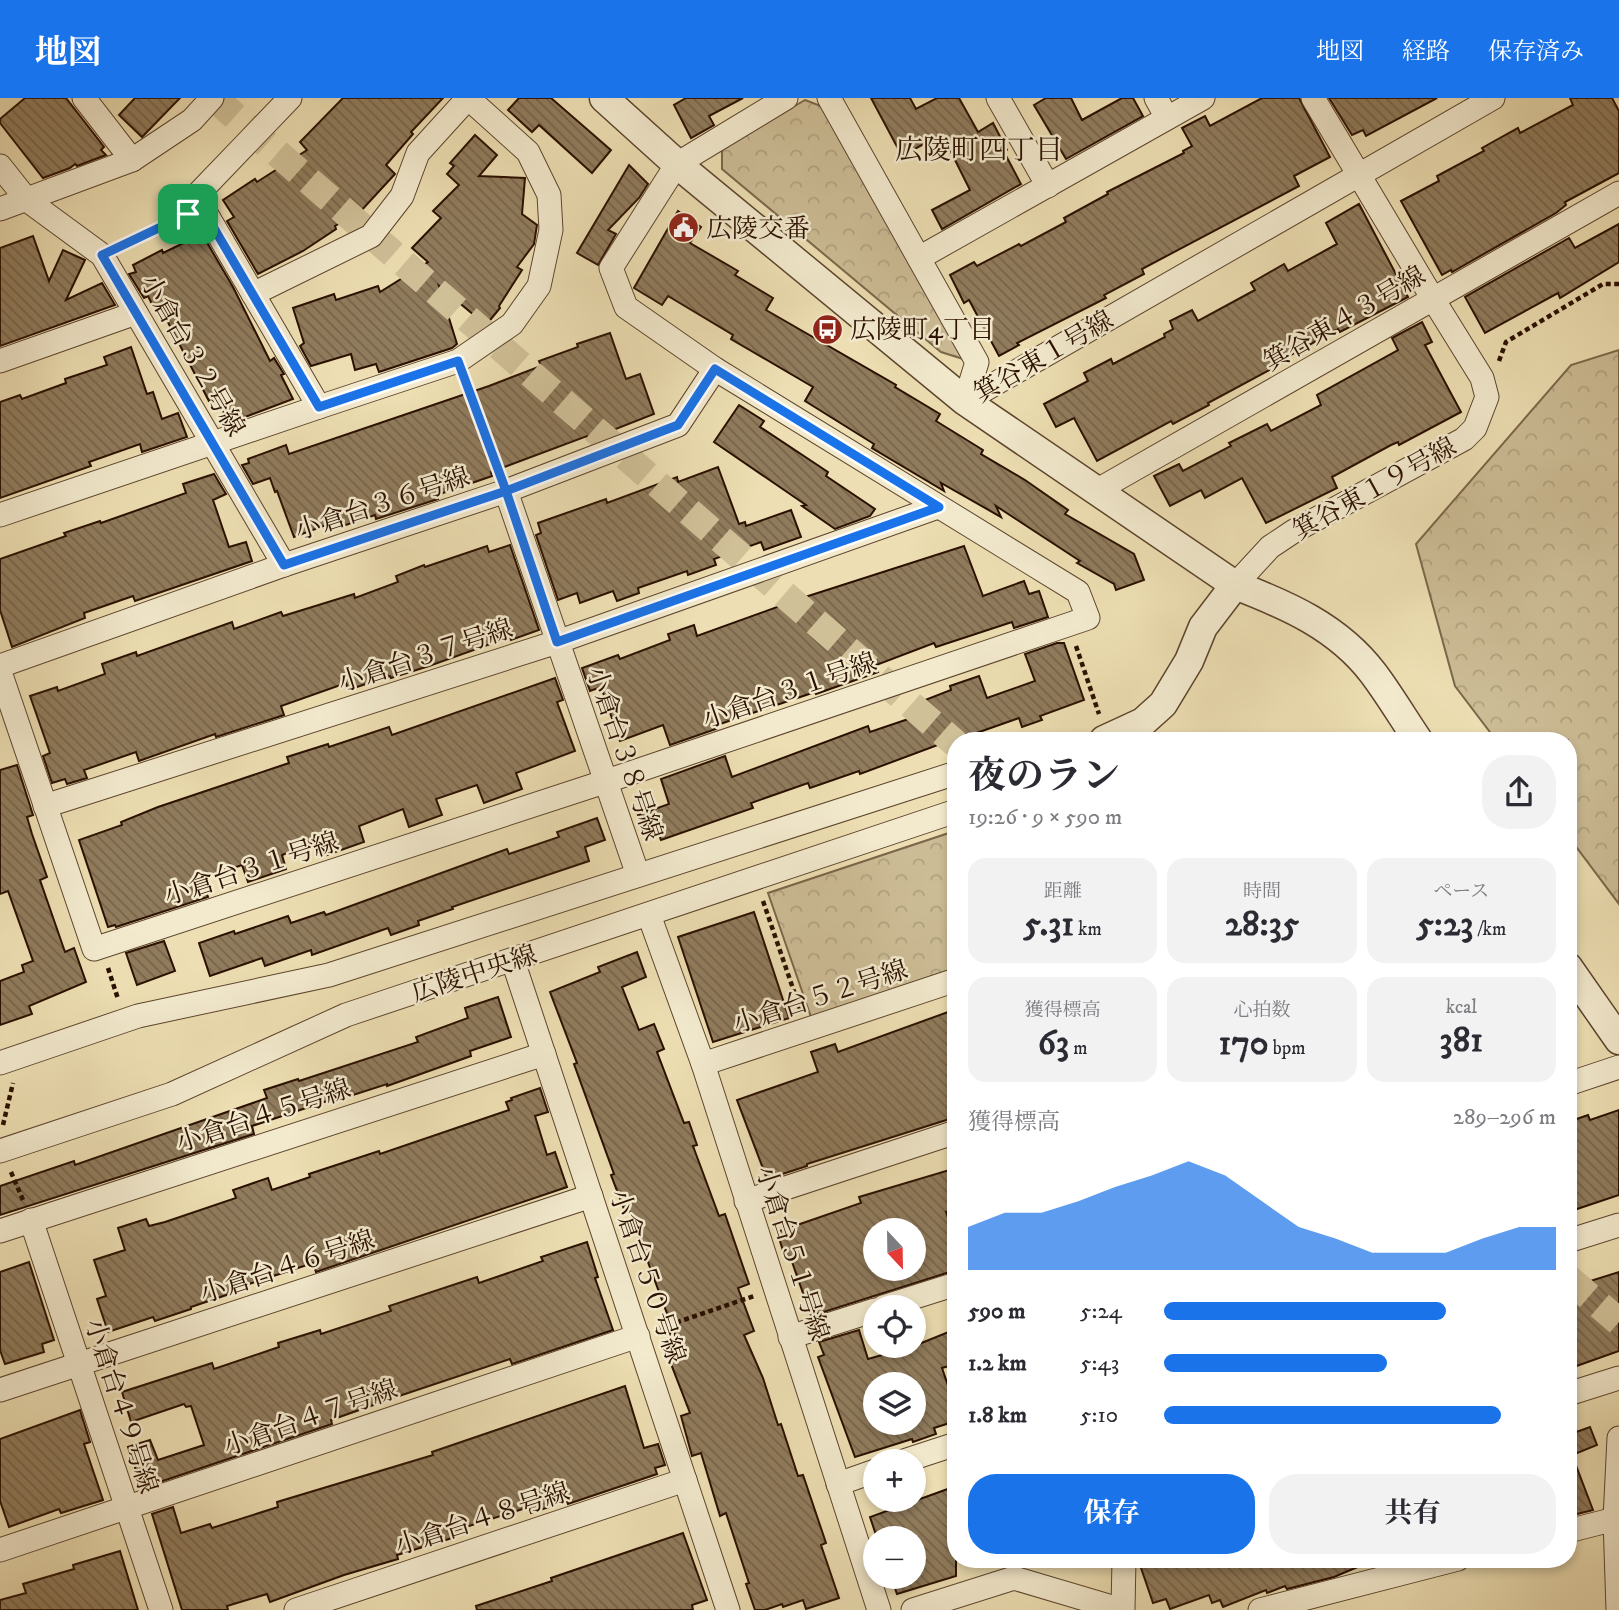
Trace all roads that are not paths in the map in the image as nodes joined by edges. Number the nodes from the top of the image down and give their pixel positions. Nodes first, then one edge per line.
1 (84, 98) edge
2 (212, 98) edge
3 (290, 98) edge
4 (468, 98) edge
5 (604, 98) edge
6 (786, 98) edge
7 (829, 98) edge
8 (998, 98) edge
9 (1203, 98) edge
10 (1313, 98) edge
11 (1493, 98) edge
12 (1162, 108) edge
13 (132, 160) junction
14 (677, 164) junction
15 (0, 166) edge
16 (1358, 175) junction
17 (1048, 186) junction
18 (1619, 193) edge
19 (27, 200) junction
20 (0, 209) edge
21 (919, 258) junction
22 (253, 294) junction
23 (1433, 299) junction
24 (136, 313) junction
25 (0, 362) edge
26 (715, 369) junction
27 (965, 401) junction
28 (319, 407) junction
29 (212, 444) junction
30 (506, 491) junction
31 (1096, 491) junction
32 (939, 507) junction
33 (0, 515) edge
34 (284, 565) junction
35 (1235, 585) junction
36 (557, 642) junction
37 (0, 666) edge
38 (0, 672) edge
39 (1121, 732) edge
40 (1413, 732) edge
41 (947, 776) edge
42 (604, 782) junction
43 (45, 806) junction
44 (947, 814) edge
45 (638, 874) junction
46 (649, 915) junction
47 (513, 961) junction
48 (1577, 980) edge
49 (947, 983) edge
50 (1619, 1040) edge
51 (544, 1054) junction
52 (702, 1064) junction
53 (1619, 1067) edge
54 (5, 1068) edge
55 (1577, 1081) edge
56 (947, 1135) edge
57 (4, 1158) edge
58 (591, 1196) junction
59 (746, 1201) junction
60 (31, 1220) junction
61 (1619, 1225) edge
62 (0, 1230) edge
63 (1577, 1238) edge
64 (947, 1287) edge
65 (921, 1295) edge
66 (863, 1314) edge
67 (638, 1336) junction
68 (790, 1337) junction
69 (79, 1364) junction
70 (1619, 1378) edge
71 (0, 1390) edge
72 (1577, 1391) edge
73 (1619, 1438) edge
74 (947, 1447) edge
75 (926, 1454) edge
76 (863, 1475) edge
77 (685, 1480) junction
78 (838, 1484) junction
79 (127, 1508) junction
80 (1615, 1519) junction
81 (1577, 1529) edge
82 (0, 1550) edge
83 (1124, 1568) edge
84 (1423, 1568) edge
85 (161, 1610) edge
86 (296, 1610) edge
87 (728, 1610) edge
88 (879, 1610) edge
89 (913, 1610) edge
90 (1123, 1610) edge
91 (1260, 1610) edge
92 (1618, 1610) edge

1 - 13 street
2 - 13 street
3 - 22 street
4 - 22 street
4 - 28 street
5 - 14 street, 箕谷東１号線
6 - 14 street
7 - 21 street
8 - 17 street
9 - 12 street
10 - 16 street
11 - 16 street, 箕谷東１号線
12 - 17 street
13 - 19 street
14 - 26 street
14 - 27 street, 箕谷東１号線
15 - 19 street, 小倉台３２号線
16 - 23 street
16 - 27 street, 箕谷東１号線
17 - 21 street
18 - 23 street, 箕谷東４３号線
19 - 20 street
19 - 24 street, 小倉台３２号線
21 - 27 street
22 - 28 street
23 - 31 street, 箕谷東４３号線
23 - 35 street, 箕谷東１９号線
24 - 25 street
24 - 29 street, 小倉台３２号線
26 - 30 street, 小倉台３６号線
26 - 32 street
27 - 31 street
28 - 29 street
29 - 33 street
29 - 34 street, 小倉台３２号線
30 - 34 street, 小倉台３６号線
30 - 36 street, 小倉台３８号線
31 - 35 street
32 - 36 street, 小倉台３７号線
32 - 42 street, 小倉台３１号線
34 - 37 street, 小倉台３６号線
35 - 39 street
35 - 40 street
36 - 42 street, 小倉台３８号線
36 - 43 street, 小倉台３７号線
38 - 43 street
41 - 45 street, 広陵中央線
42 - 43 street, 小倉台３１号線
42 - 45 street, 小倉台３８号線
44 - 46 street, 広陵中央線
45 - 54 street, 広陵中央線
46 - 47 street, 広陵中央線
46 - 52 street, 小倉台５１号線
47 - 51 street, 小倉台５０号線
47 - 57 street, 広陵中央線
48 - 50 street
49 - 52 street, 小倉台５２号線
51 - 58 street, 小倉台５０号線
51 - 60 street, 小倉台４５号線
52 - 59 street, 小倉台５１号線
53 - 55 street
56 - 59 street
58 - 67 street, 小倉台５０号線
58 - 69 street, 小倉台４６号線
59 - 68 street, 小倉台５１号線
60 - 62 street, 小倉台４５号線
60 - 69 street, 小倉台４９号線
61 - 63 street
64 - 65 street
66 - 68 street
67 - 77 street, 小倉台５０号線
67 - 79 street, 小倉台４７号線
68 - 78 street, 小倉台５１号線
69 - 71 street, 小倉台４６号線
69 - 79 street, 小倉台４９号線
70 - 72 street
73 - 80 street
74 - 75 street
76 - 78 street
77 - 86 street, 小倉台４８号線
77 - 87 street, 小倉台５０号線
78 - 88 street, 小倉台５１号線
79 - 82 street, 小倉台４７号線
79 - 85 street, 小倉台４９号線
80 - 81 street
80 - 92 street
83 - 90 street
84 - 91 street
89 - 90 street

